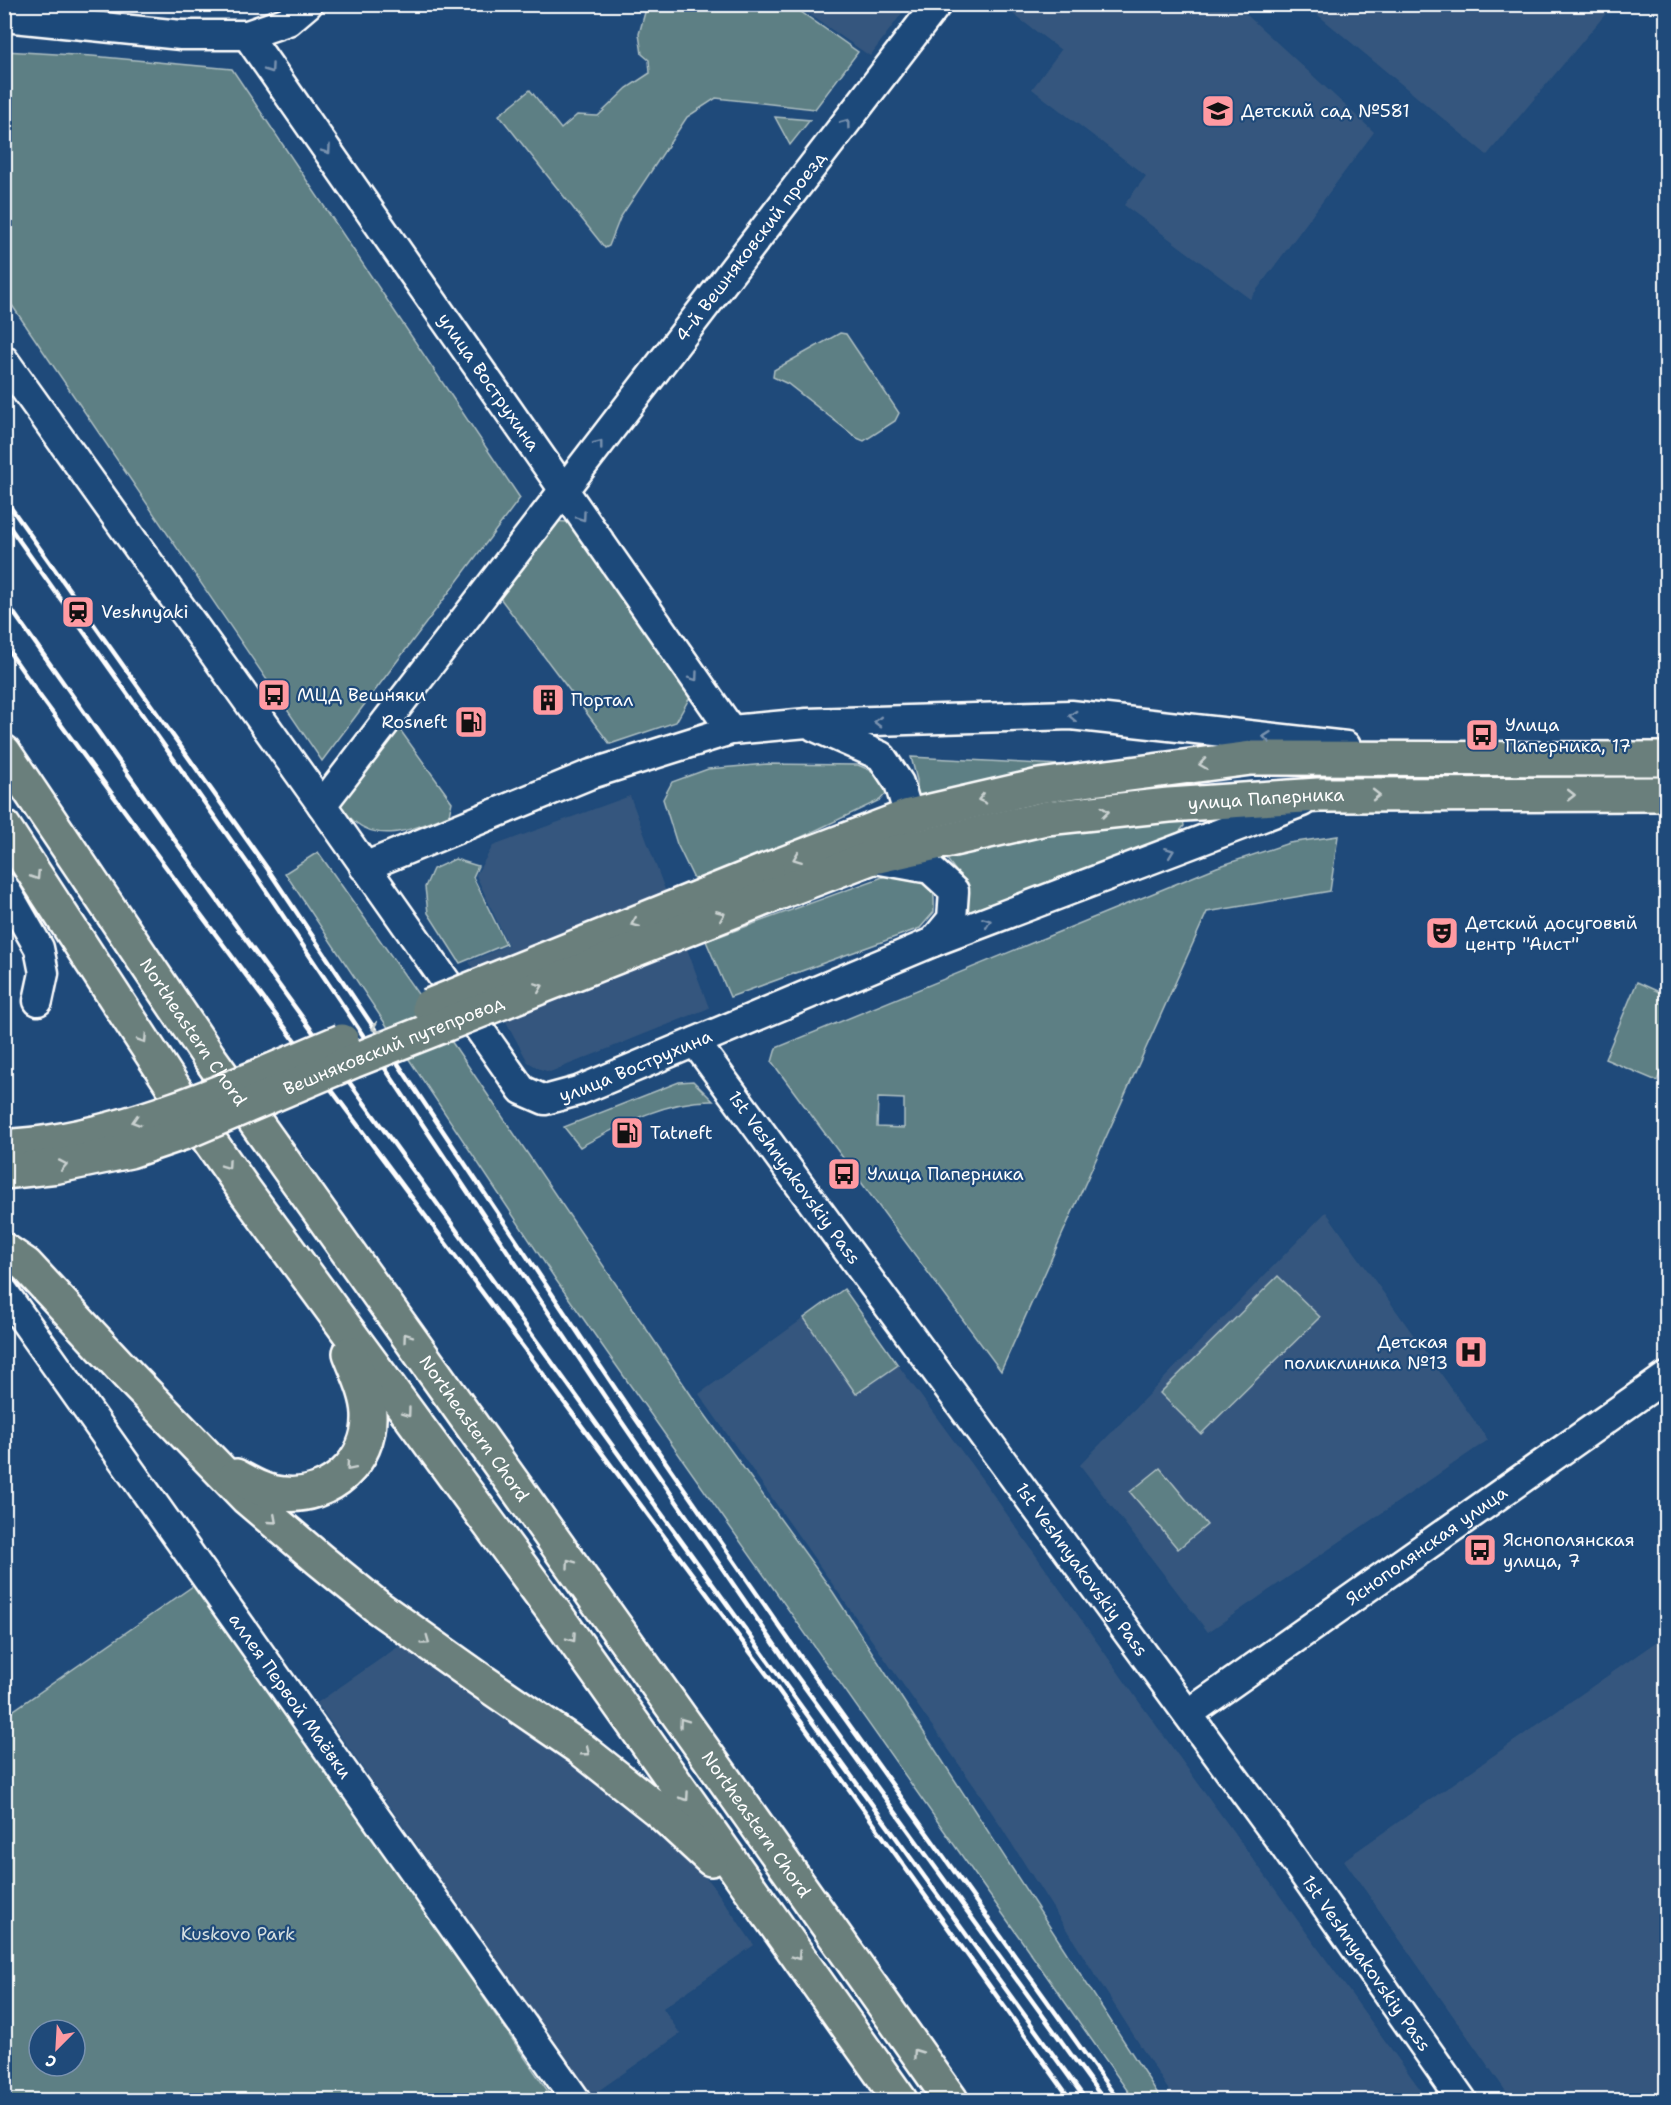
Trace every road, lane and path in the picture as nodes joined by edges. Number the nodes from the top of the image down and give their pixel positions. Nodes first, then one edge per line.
1 (308, 4) edge
2 (937, 4) edge
3 (4, 17) edge
4 (247, 35) junction
5 (4, 360) edge
6 (564, 490) junction
7 (807, 723) junction
8 (731, 730) junction
9 (4, 752) edge
10 (1450, 758) junction
11 (1666, 759) edge
12 (1666, 794) edge
13 (1318, 795) junction
14 (322, 805) junction
15 (909, 816) junction
16 (4, 827) edge
17 (870, 858) junction
18 (364, 867) junction
19 (773, 881) junction
20 (4, 887) edge
21 (933, 942) junction
22 (38, 1001) dead end
23 (696, 1042) junction
24 (4, 1147) edge
25 (4, 1172) edge
26 (4, 1250) edge
27 (4, 1292) edge
28 (336, 1315) junction
29 (1666, 1377) edge
30 (215, 1465) junction
31 (1188, 1714) junction
32 (773, 1922) junction
33 (576, 2100) edge
34 (900, 2100) edge
35 (951, 2100) edge
36 (1462, 2100) edge

1 - 4 street
6 -> 2 street, 4-й Вешняковский проезд
3 - 4 street
4 -> 6 street, улица Вострухина
5 - 14 street, улица Вострухина
6 -> 8 street, улица Вострухина
6 - 14 street, 4-й Вешняковский проезд
7 - 8 street
10 -> 7 street
7 - 15 street
8 - 18 street
35 -> 9 main road, Northeastern Chord
10 - 11 main road, улица Паперника
10 -> 15 main road, улица Паперника
13 -> 12 main road, улица Паперника
17 -> 13 main road, улица Паперника
21 -> 13 street, улица Вострухина
14 - 18 street, улица Вострухина
15 -> 19 main road, улица Паперника
16 -> 28 main road
17 - 19 main road, улица Паперника
17 - 21 street
18 - 23 street, улица Вострухина
19 -> 24 main road, Вешняковский путепровод, bridge
25 -> 19 main road, Вешняковский путепровод, bridge
20 - 22 street
21 - 23 street, улица Вострухина
23 - 31 street, 1st Veshnyakovskiy Pass
26 - 30 main road
27 - 33 street, аллея Первой Маёвки
28 -> 30 main road
28 -> 32 main road
29 - 31 street, Яснополянская улица
30 -> 32 main road
31 - 36 street, 1st Veshnyakovskiy Pass
32 -> 34 main road

